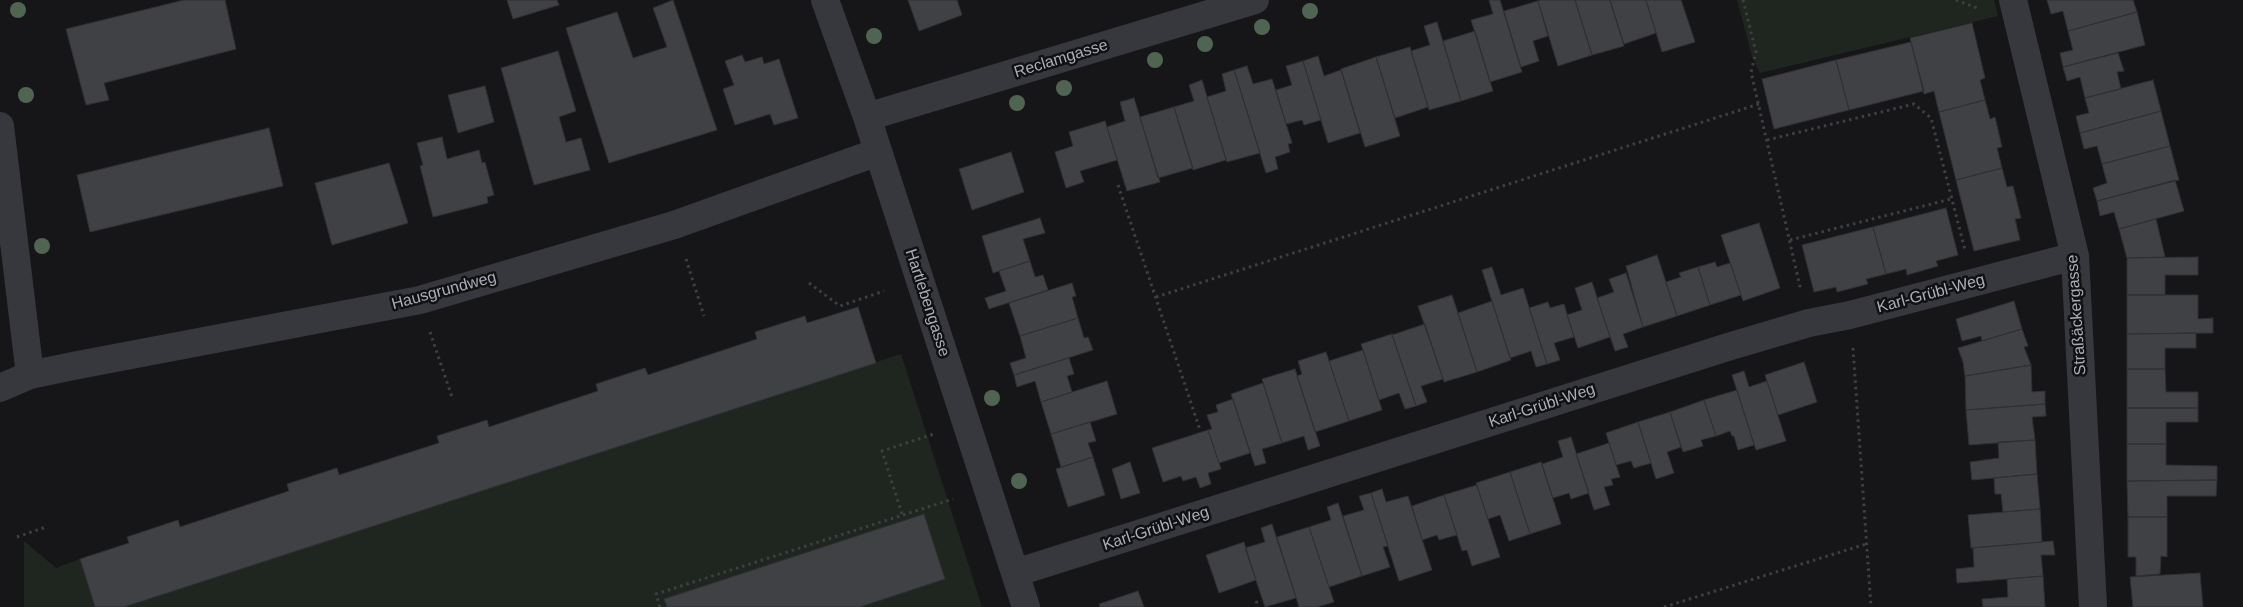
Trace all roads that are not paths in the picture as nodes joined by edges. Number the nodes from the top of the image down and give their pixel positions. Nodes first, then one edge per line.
1 (825, 0) edge
2 (1255, 0) edge
3 (2001, 3) edge
4 (866, 117) junction
5 (0, 126) edge
6 (878, 152) junction
7 (2075, 256) junction
8 (30, 375) junction
9 (0, 388) edge
10 (1015, 573) junction
11 (1026, 607) edge
12 (2093, 607) edge

1 - 4 street, Hartlebengasse
2 - 4 street, Reclamgasse
3 - 7 street, Straßäckergasse
4 - 6 street, Hartlebengasse
5 - 8 street
6 - 8 street, Hausgrundweg
6 - 10 street, Hartlebengasse
7 - 10 street, Karl-Grübl-Weg
7 - 12 street, Straßäckergasse
8 - 9 street, Hausgrundweg
10 - 11 street, Hartlebengasse

